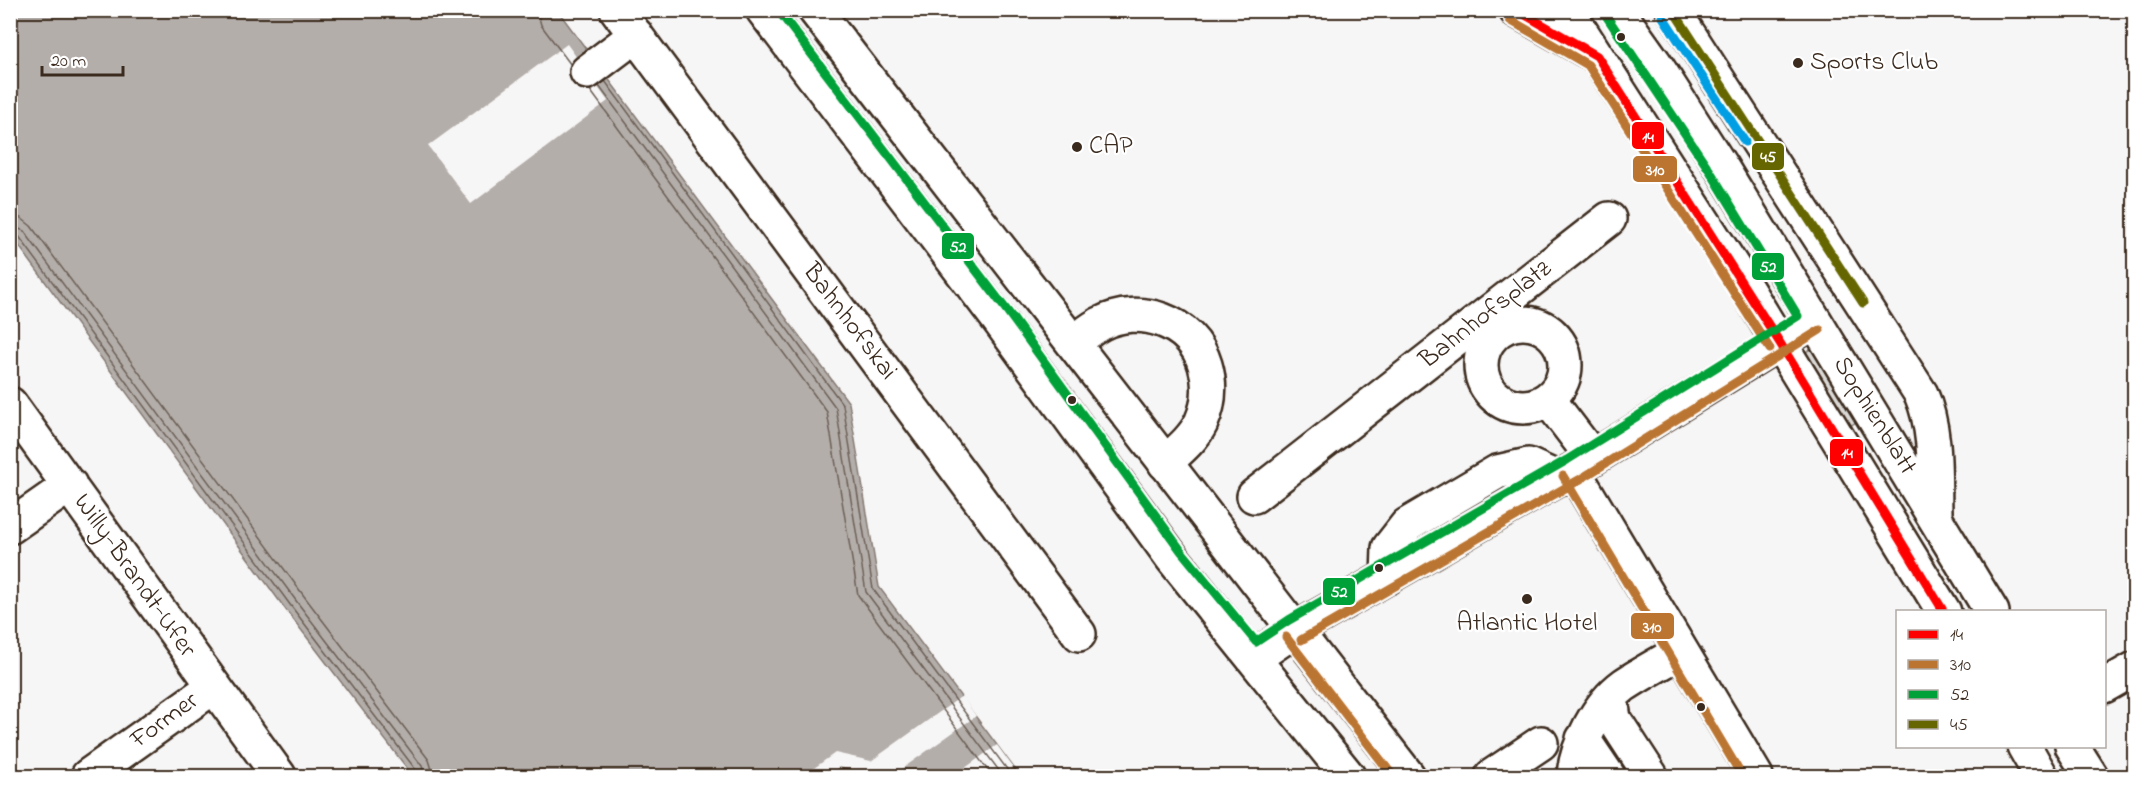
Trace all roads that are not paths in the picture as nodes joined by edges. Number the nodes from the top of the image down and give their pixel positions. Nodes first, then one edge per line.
1 (763, 10) edge
2 (815, 10) edge
3 (1516, 10) edge
4 (1567, 10) edge
5 (1617, 10) edge
6 (1681, 22) edge
7 (623, 32) edge
8 (1597, 56) junction
9 (587, 72) dead end
10 (1609, 219) dead end
11 (1814, 320) junction
12 (1074, 342) junction
13 (1780, 343) junction
14 (1548, 399) dead end
15 (10, 404) edge
16 (1165, 463) junction
17 (1575, 469) junction
18 (70, 485) junction
19 (1254, 496) dead end
20 (1935, 515) junction
21 (10, 527) edge
22 (1943, 610) edge
23 (1991, 610) edge
24 (1295, 630) junction
25 (1079, 634) dead end
26 (1680, 652) junction
27 (1254, 658) junction
28 (2134, 669) edge
29 (2106, 685) edge
30 (213, 687) junction
31 (1611, 699) junction
32 (1583, 739) junction
33 (1541, 742) dead end
34 (2025, 748) edge
35 (2073, 748) edge
36 (88, 777) edge
37 (279, 777) edge
38 (1348, 777) edge
39 (1408, 777) edge
40 (1492, 777) edge
41 (1574, 777) edge
42 (1608, 777) edge
43 (1651, 777) edge
44 (1756, 777) edge
45 (2041, 777) edge
46 (2091, 777) edge

1 - 27 street
2 - 12 street
3 - 8 street
4 - 8 street, Sophienblatt
5 - 11 street, Sophienblatt
6 - 20 street
7 - 9 street
7 - 25 street, Bahnhofskai
8 - 13 street, Sophienblatt
10 - 19 street, Bahnhofsplatz
11 - 13 street
11 - 20 street, Sophienblatt
12 - 16 street
12 - 16 street
13 - 17 street
13 - 22 street, Sophienblatt
14 - 17 street
15 - 18 street, Willy-Brandt-Ufer
16 - 24 street
17 - 24 street
17 - 26 street
18 - 21 street
18 - 30 street, Willy-Brandt-Ufer
20 - 23 street, Sophienblatt
24 - 27 street
24 - 39 street
26 - 31 street
26 - 44 street
27 - 38 street
28 - 29 street
30 - 36 street, Former
30 - 37 street, Willy-Brandt-Ufer
31 - 32 street
31 - 43 street
32 - 41 street
32 - 42 street
33 - 40 street
34 - 45 street
35 - 46 street

